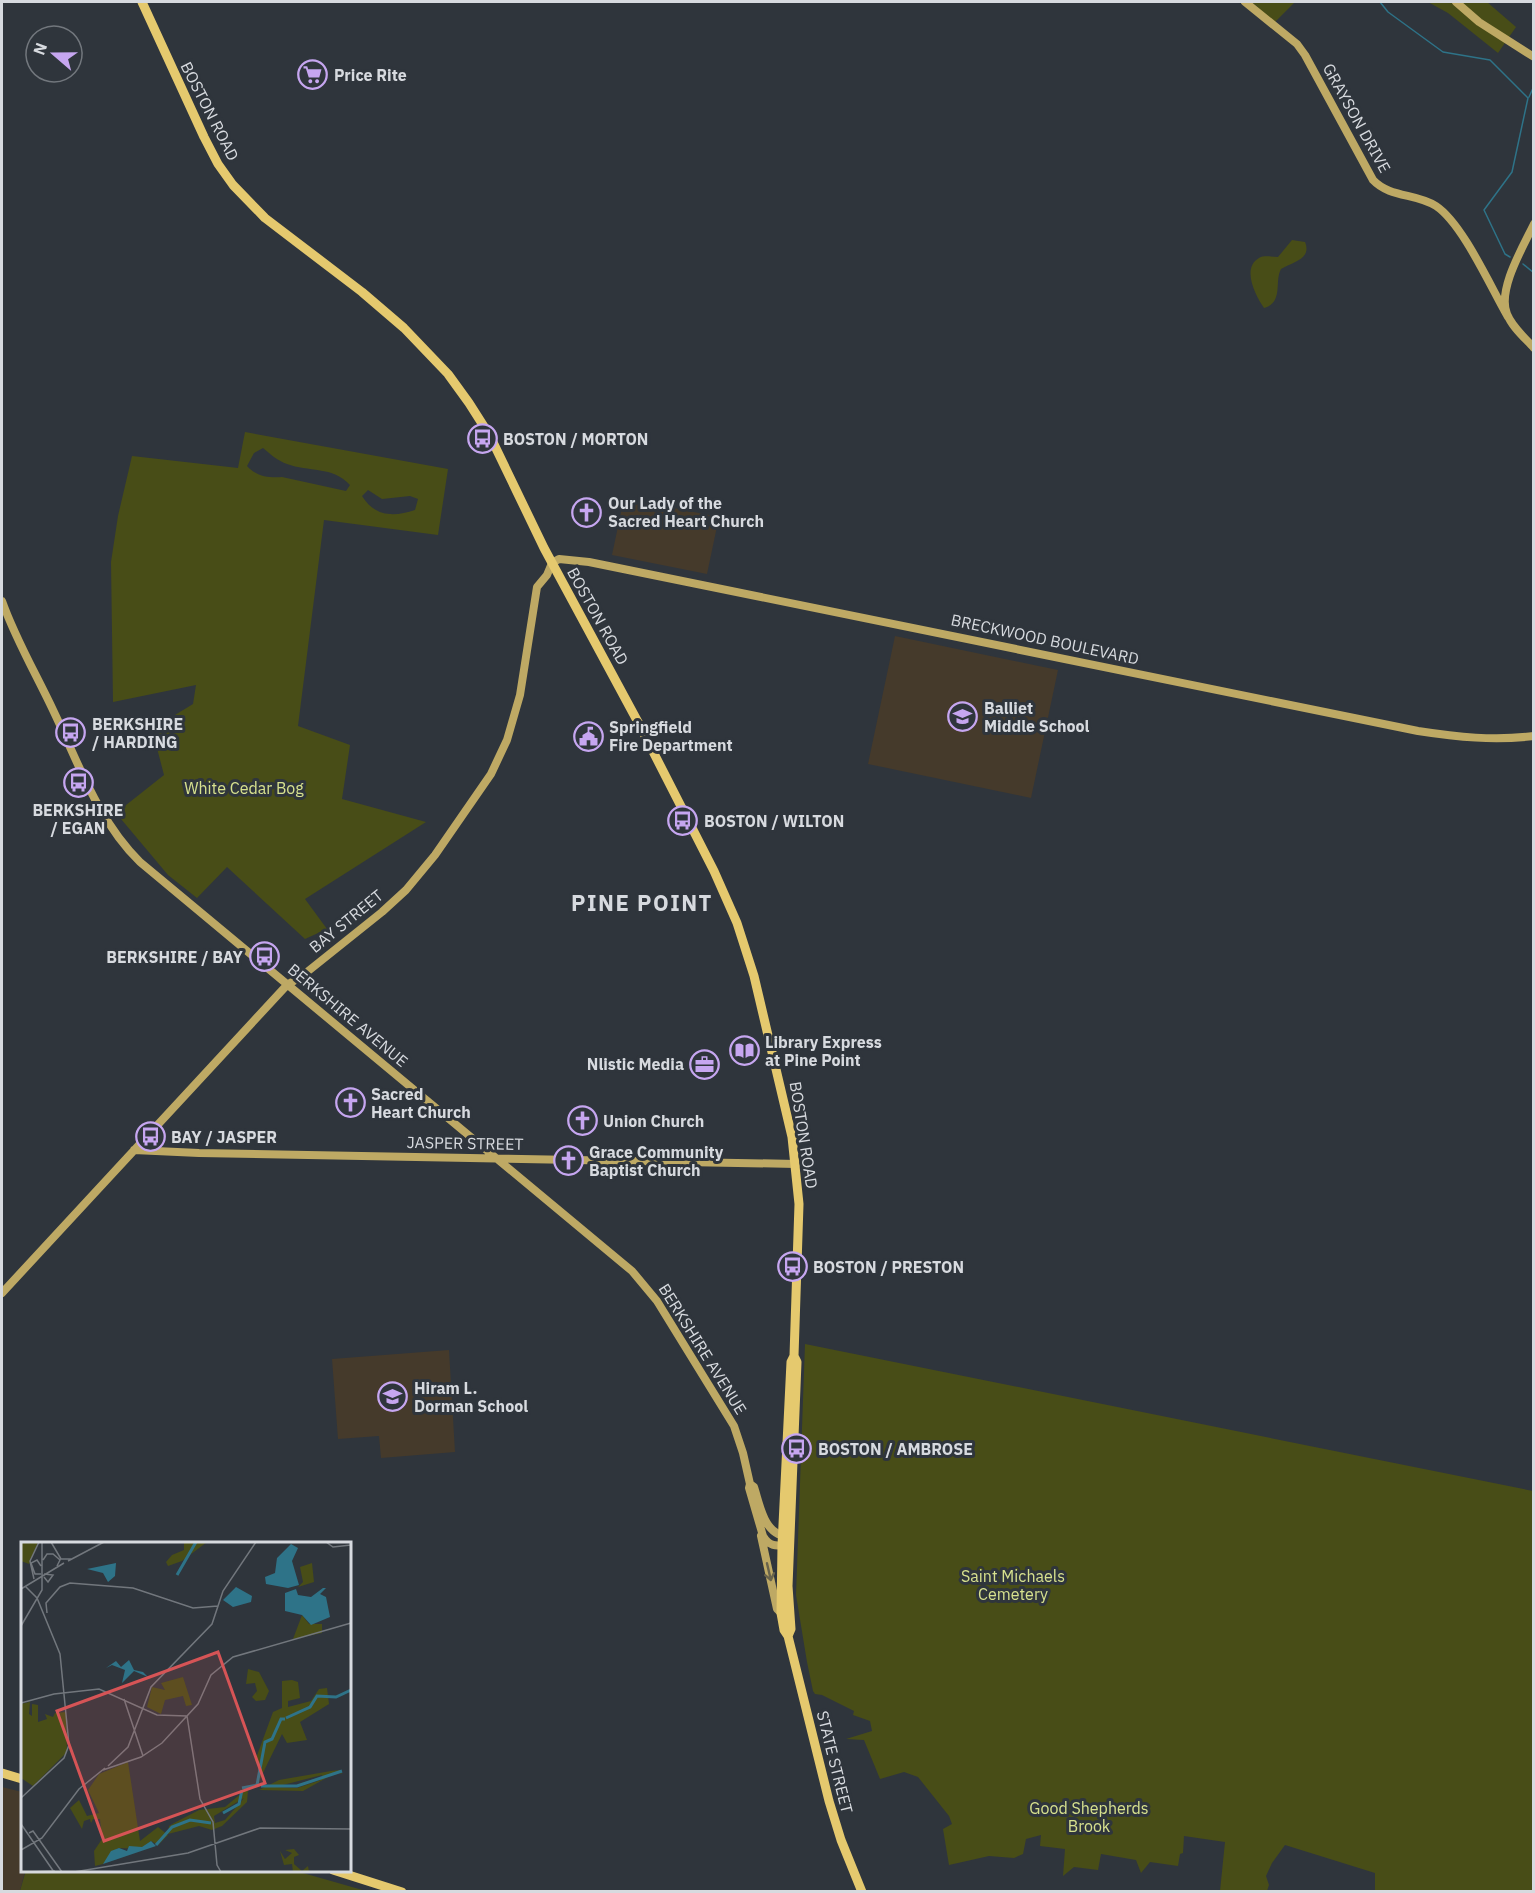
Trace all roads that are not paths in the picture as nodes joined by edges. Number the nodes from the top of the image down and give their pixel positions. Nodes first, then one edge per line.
1 (142, 2) edge
2 (1245, 2) edge
3 (1456, 2) edge
4 (1533, 57) edge
5 (1533, 224) edge
6 (1513, 268) junction
7 (1492, 290) junction
8 (1508, 317) junction
9 (1533, 348) edge
10 (552, 562) junction
11 (2, 601) edge
12 (1533, 736) edge
13 (287, 985) junction
14 (134, 1150) junction
15 (499, 1159) junction
16 (796, 1164) junction
17 (2, 1293) edge
18 (750, 1484) junction
19 (760, 1530) junction
20 (786, 1540) junction
21 (781, 1613) junction
22 (788, 1636) junction
23 (2, 1773) edge
24 (21, 1779) edge
25 (339, 1872) edge
26 (402, 1892) edge
27 (862, 1892) edge

1 - 10 main road, BOSTON ROAD
2 - 7 main road, GRAYSON DRIVE
3 - 4 main road
5 - 6 main road
6 - 7 main road
6 - 8 main road
7 - 8 main road, GRAYSON DRIVE
8 - 9 main road, GRAYSON DRIVE
10 - 12 main road, BRECKWOOD BOULEVARD
10 - 13 main road, BAY STREET
10 - 16 main road, BOSTON ROAD
11 - 13 main road, BERKSHIRE AVENUE
13 - 14 main road, BAY STREET
13 - 15 main road, BERKSHIRE AVENUE
14 - 15 main road, JASPER STREET
14 - 17 main road, BAY STREET
15 - 16 main road, JASPER STREET
15 - 18 main road, BERKSHIRE AVENUE
16 - 20 main road, BOSTON ROAD
18 - 19 main road, BERKSHIRE AVENUE
18 - 20 main road, BERKSHIRE AVENUE
19 - 20 main road
19 -> 21 main road, BERKSHIRE AVENUE
20 - 21 main road, STATE STREET
20 - 22 main road, STATE STREET
21 - 22 main road, STATE STREET
22 - 27 main road, STATE STREET
23 - 24 main road
25 - 26 main road

